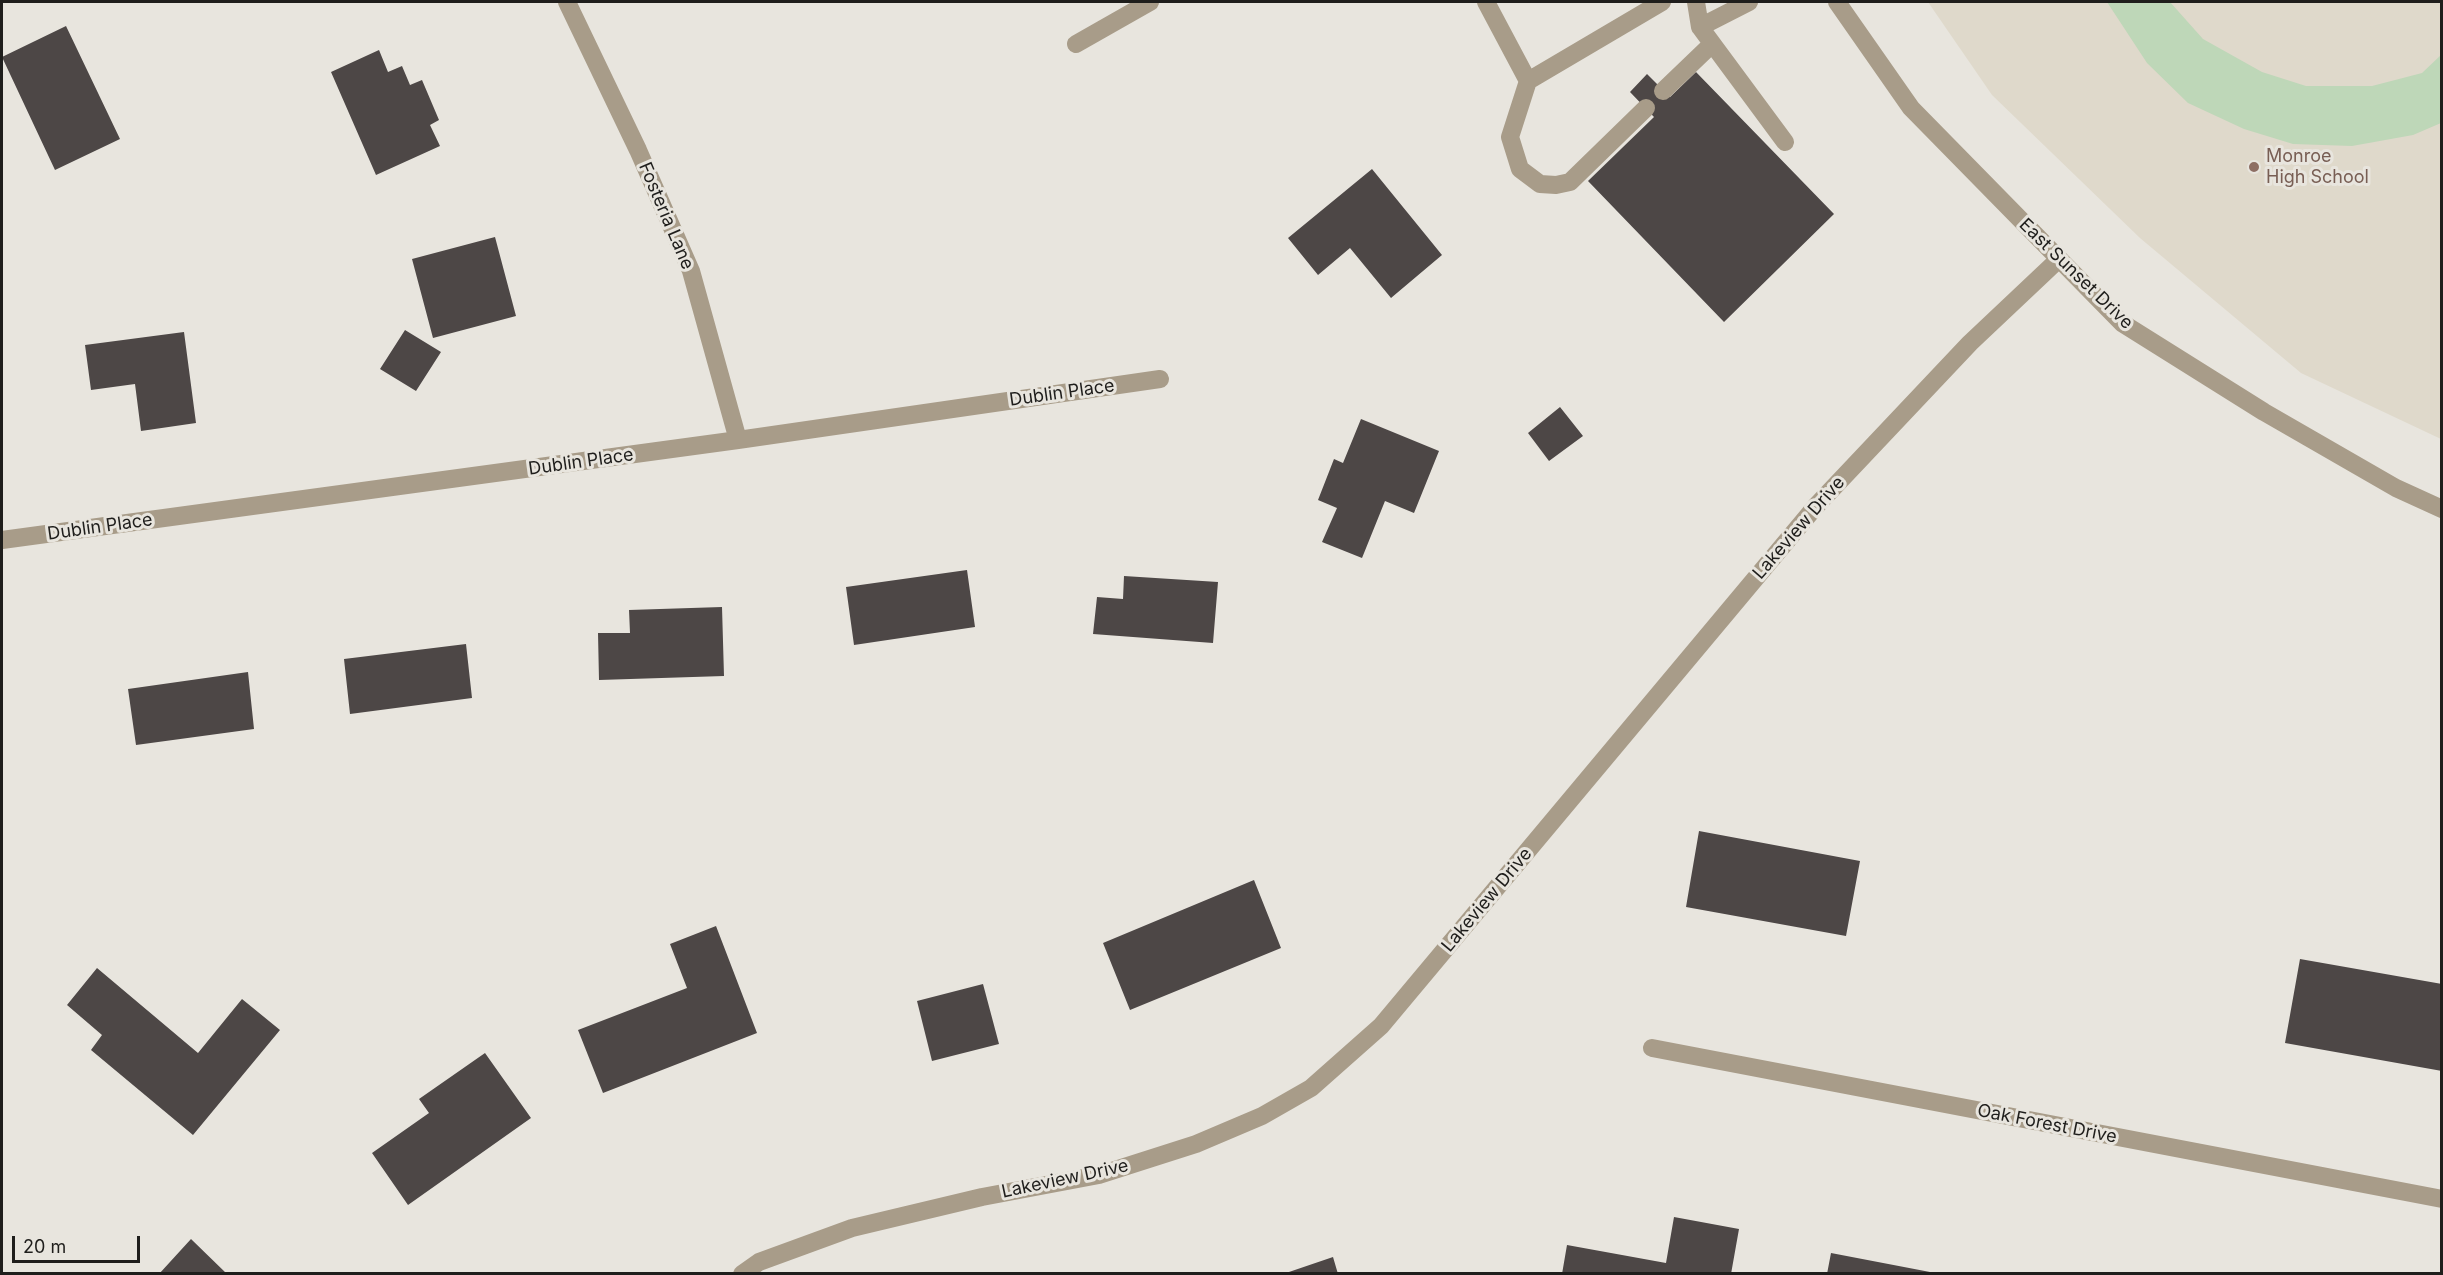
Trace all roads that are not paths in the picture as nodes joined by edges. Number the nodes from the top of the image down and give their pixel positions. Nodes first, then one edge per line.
1 (567, 2) edge
2 (1150, 2) edge
3 (1486, 2) edge
4 (1662, 2) edge
5 (1696, 2) edge
6 (1749, 2) edge
7 (1837, 2) edge
8 (1700, 27) junction
9 (1076, 44) dead end
10 (1712, 44) junction
11 (1528, 81) junction
12 (1663, 91) dead end
13 (1647, 108) dead end
14 (1785, 142) dead end
15 (2059, 259) junction
16 (1160, 379) dead end
17 (738, 440) junction
18 (2442, 508) edge
19 (2, 540) edge
20 (1652, 1048) dead end
21 (2442, 1199) edge
22 (742, 1274) edge

1 - 17 street, Fosteria Lane
2 - 9 street
3 - 11 street
4 - 11 street
5 - 8 street
6 - 8 street
7 - 15 street, East Sunset Drive
8 - 10 street
10 - 12 street
10 - 14 street
11 - 13 street
15 - 18 street, East Sunset Drive
15 - 22 street, Lakeview Drive
16 - 17 street, Dublin Place
17 - 19 street, Dublin Place
20 - 21 street, Oak Forest Drive

